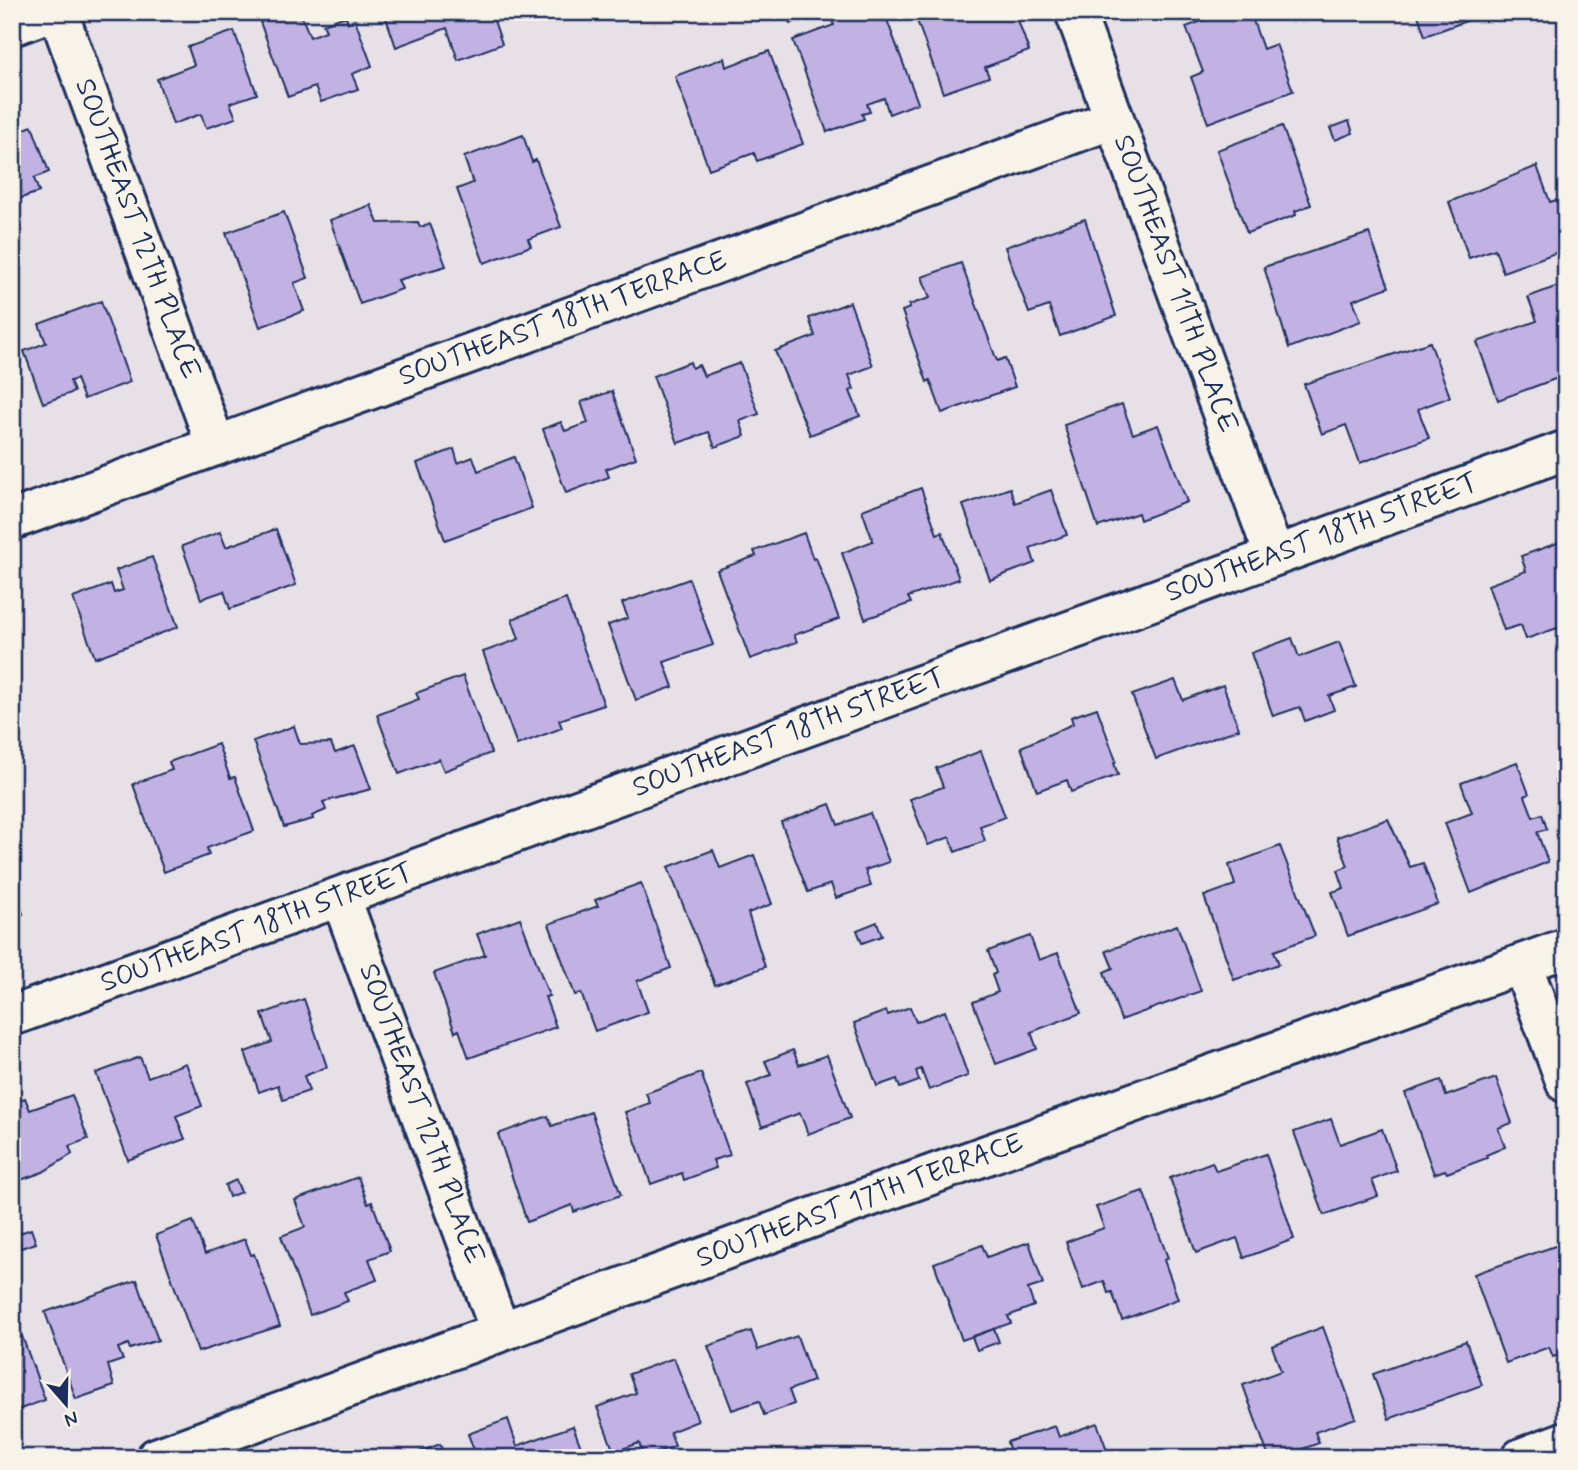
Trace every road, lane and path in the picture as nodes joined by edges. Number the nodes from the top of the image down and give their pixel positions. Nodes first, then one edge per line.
1 (50, 12) edge
2 (58, 12) edge
3 (1075, 12) edge
4 (12, 26) edge
5 (1114, 119) junction
6 (216, 446) junction
7 (1566, 450) edge
8 (12, 520) edge
9 (1275, 555) junction
10 (341, 898) junction
11 (1566, 948) edge
12 (1522, 964) junction
13 (12, 1016) edge
14 (1566, 1083) edge
15 (500, 1331) junction
16 (1566, 1441) edge
17 (156, 1458) edge
18 (1521, 1458) edge

1 - 4 street
2 - 6 street, SOUTHEAST 12TH PLACE
3 - 5 street, SOUTHEAST 11TH PLACE
5 - 6 street, SOUTHEAST 18TH TERRACE
5 - 9 street, SOUTHEAST 11TH PLACE
6 - 8 street, SOUTHEAST 18TH TERRACE
7 - 9 street, SOUTHEAST 18TH STREET
9 - 10 street, SOUTHEAST 18TH STREET
10 - 13 street, SOUTHEAST 18TH STREET
10 - 15 street, SOUTHEAST 12TH PLACE
11 - 12 street, SOUTHEAST 17TH TERRACE
12 - 14 street
12 - 15 street, SOUTHEAST 17TH TERRACE
15 - 17 street, SOUTHEAST 17TH TERRACE
16 - 18 street

